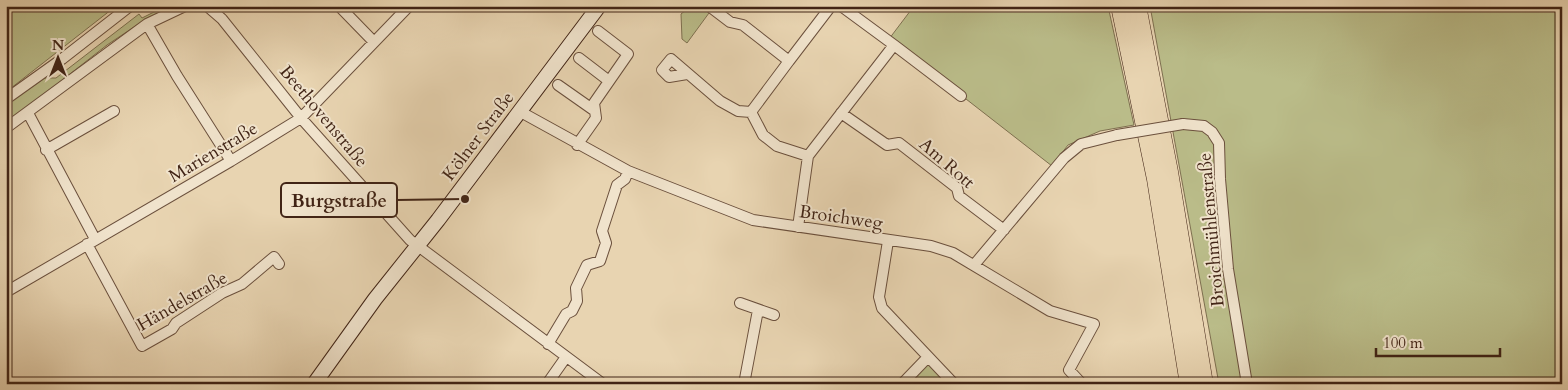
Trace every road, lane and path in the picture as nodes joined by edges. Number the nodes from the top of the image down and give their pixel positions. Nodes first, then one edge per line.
1 (130, 6) edge
2 (185, 6) edge
3 (207, 6) edge
4 (339, 6) edge
5 (409, 6) edge
6 (599, 6) edge
7 (709, 6) edge
8 (830, 6) edge
9 (841, 6) edge
10 (1120, 6) edge
11 (1137, 6) edge
12 (147, 24) junction
13 (598, 31) dead end
14 (374, 42) junction
15 (894, 46) junction
16 (579, 58) dead end
17 (789, 61) junction
18 (688, 74) dead end
19 (609, 81) junction
20 (558, 85) dead end
21 (961, 96) dead end
22 (6, 99) edge
23 (114, 111) dead end
24 (519, 111) junction
25 (595, 111) junction
26 (751, 112) junction
27 (28, 113) junction
28 (841, 113) junction
29 (301, 118) junction
30 (6, 128) edge
31 (577, 145) junction
32 (46, 150) junction
33 (808, 156) junction
34 (231, 161) junction
35 (628, 171) junction
36 (798, 228) junction
37 (1004, 230) junction
38 (888, 240) junction
39 (91, 242) junction
40 (418, 245) junction
41 (279, 264) dead end
42 (974, 264) junction
43 (6, 292) edge
44 (740, 303) dead end
45 (758, 310) junction
46 (774, 315) dead end
47 (548, 344) junction
48 (566, 357) junction
49 (928, 357) junction
50 (314, 384) edge
51 (547, 384) edge
52 (603, 384) edge
53 (744, 384) edge
54 (902, 384) edge
55 (954, 384) edge
56 (1082, 384) edge
57 (1189, 384) edge
58 (1204, 384) edge
59 (1247, 384) edge

1 - 22 street
2 - 12 street
3 - 29 street, Beethovenstraße
4 - 14 street
5 - 14 street, Marienstraße
6 - 24 main road, Kölner Straße
7 - 17 street
8 - 17 street
9 - 15 street
10 - 57 highway
11 - 58 highway
12 - 27 street
12 - 34 street
13 - 19 street
14 - 29 street, Marienstraße
15 - 21 street
15 - 28 street
16 - 19 street
17 - 26 street
18 - 26 street
19 - 25 street
20 - 25 street
23 - 32 street
24 - 31 street, Broichweg
24 - 40 main road, Kölner Straße
25 - 31 street
26 - 33 street
27 - 30 street
27 - 32 street
28 - 33 street
28 - 37 street, Am Rott
29 - 34 street, Marienstraße
29 - 40 street, Beethovenstraße
31 - 35 street, Broichweg
32 - 39 street
33 - 36 street
34 - 39 street, Marienstraße
35 - 36 street, Broichweg
35 - 47 street
36 - 38 street, Broichweg
37 - 42 street, Broichmühlenstraße
37 - 59 street, Broichmühlenstraße, bridge
38 - 42 street, Broichweg
38 - 49 street
39 - 41 street, Händelstraße
39 - 43 street, Marienstraße
40 - 47 street, Beethovenstraße
40 - 50 main road, Kölner Straße
42 - 56 street, Broichweg
44 - 45 street
45 - 46 street
45 - 53 street
47 - 48 street, Beethovenstraße
48 - 51 street
48 - 52 street, Beethovenstraße
49 - 54 street
49 - 55 street

